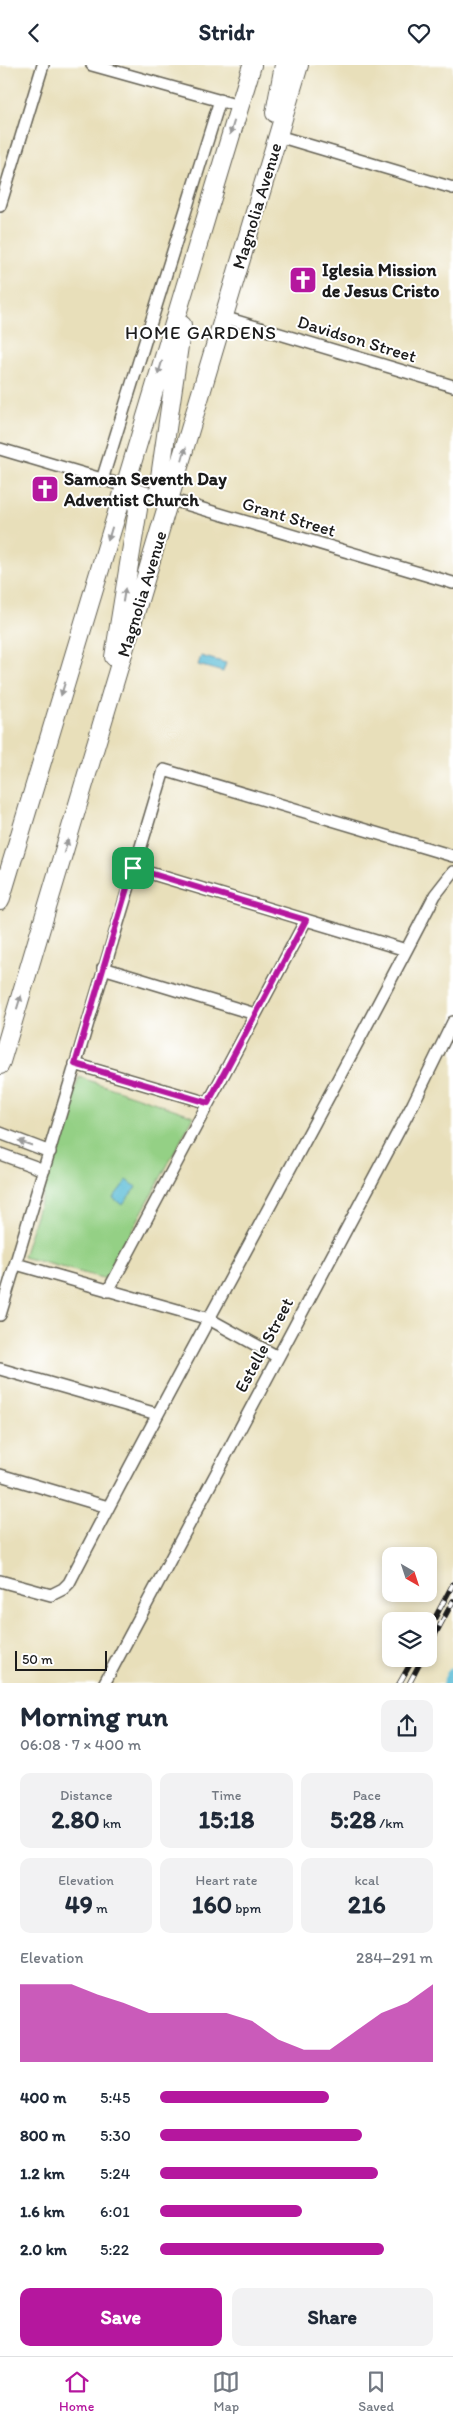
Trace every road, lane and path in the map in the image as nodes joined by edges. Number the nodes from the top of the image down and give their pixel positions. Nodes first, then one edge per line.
1 (44, 65) edge
2 (92, 65) edge
3 (252, 65) edge
4 (284, 65) edge
5 (299, 65) edge
6 (220, 100) junction
7 (239, 106) junction
8 (278, 136) junction
9 (453, 188) edge
10 (0, 206) edge
11 (191, 266) junction
12 (223, 317) junction
13 (453, 386) edge
14 (0, 449) edge
15 (102, 480) junction
16 (124, 487) junction
17 (170, 501) junction
18 (453, 583) edge
19 (102, 729) junction
20 (453, 856) edge
21 (5, 865) edge
22 (133, 868) junction
23 (453, 872) edge
24 (0, 901) edge
25 (306, 920) junction
26 (406, 950) junction
27 (104, 968) junction
28 (255, 1014) junction
29 (453, 1022) edge
30 (75, 1064) junction
31 (0, 1065) edge
32 (208, 1103) junction
33 (0, 1133) edge
34 (50, 1151) junction
35 (0, 1154) edge
36 (44, 1170) junction
37 (16, 1264) junction
38 (108, 1291) junction
39 (0, 1315) edge
40 (210, 1319) junction
41 (278, 1357) junction
42 (0, 1369) edge
43 (156, 1414) junction
44 (0, 1475) edge
45 (108, 1507) junction
46 (0, 1581) edge
47 (104, 1683) edge

1 - 10 street
2 - 6 street
3 - 7 main road
4 - 8 main road
5 - 8 main road, Magnolia Avenue
6 - 7 street
6 - 15 street
7 -> 11 main road
8 - 9 street
8 - 12 main road, Magnolia Avenue
11 -> 16 main road
11 - 17 main road
12 - 13 street, Davidson Street
17 -> 12 main road, Magnolia Avenue
14 - 15 street, Grant Street
15 - 16 street, Grant Street
16 - 17 street, Grant Street
19 -> 16 main road
16 -> 21 main road
17 - 18 street, Grant Street
17 - 19 main road, Magnolia Avenue
31 -> 19 main road, Magnolia Avenue
20 - 22 street
21 - 24 main road
22 - 25 street
22 - 27 street
23 - 26 street
25 - 26 street
25 - 28 street
26 - 40 street
27 - 28 street
27 - 30 street
28 - 32 street
29 - 41 street, Estelle Street
30 - 32 street
30 - 34 street
32 - 38 street
34 -> 33 street
34 - 36 street
35 - 36 street
36 - 37 street
37 - 38 street
37 - 39 street
38 - 40 street
40 - 41 street
40 - 43 street
41 - 47 street, Estelle Street
42 - 43 street
43 - 45 street
44 - 45 street
45 - 46 street

